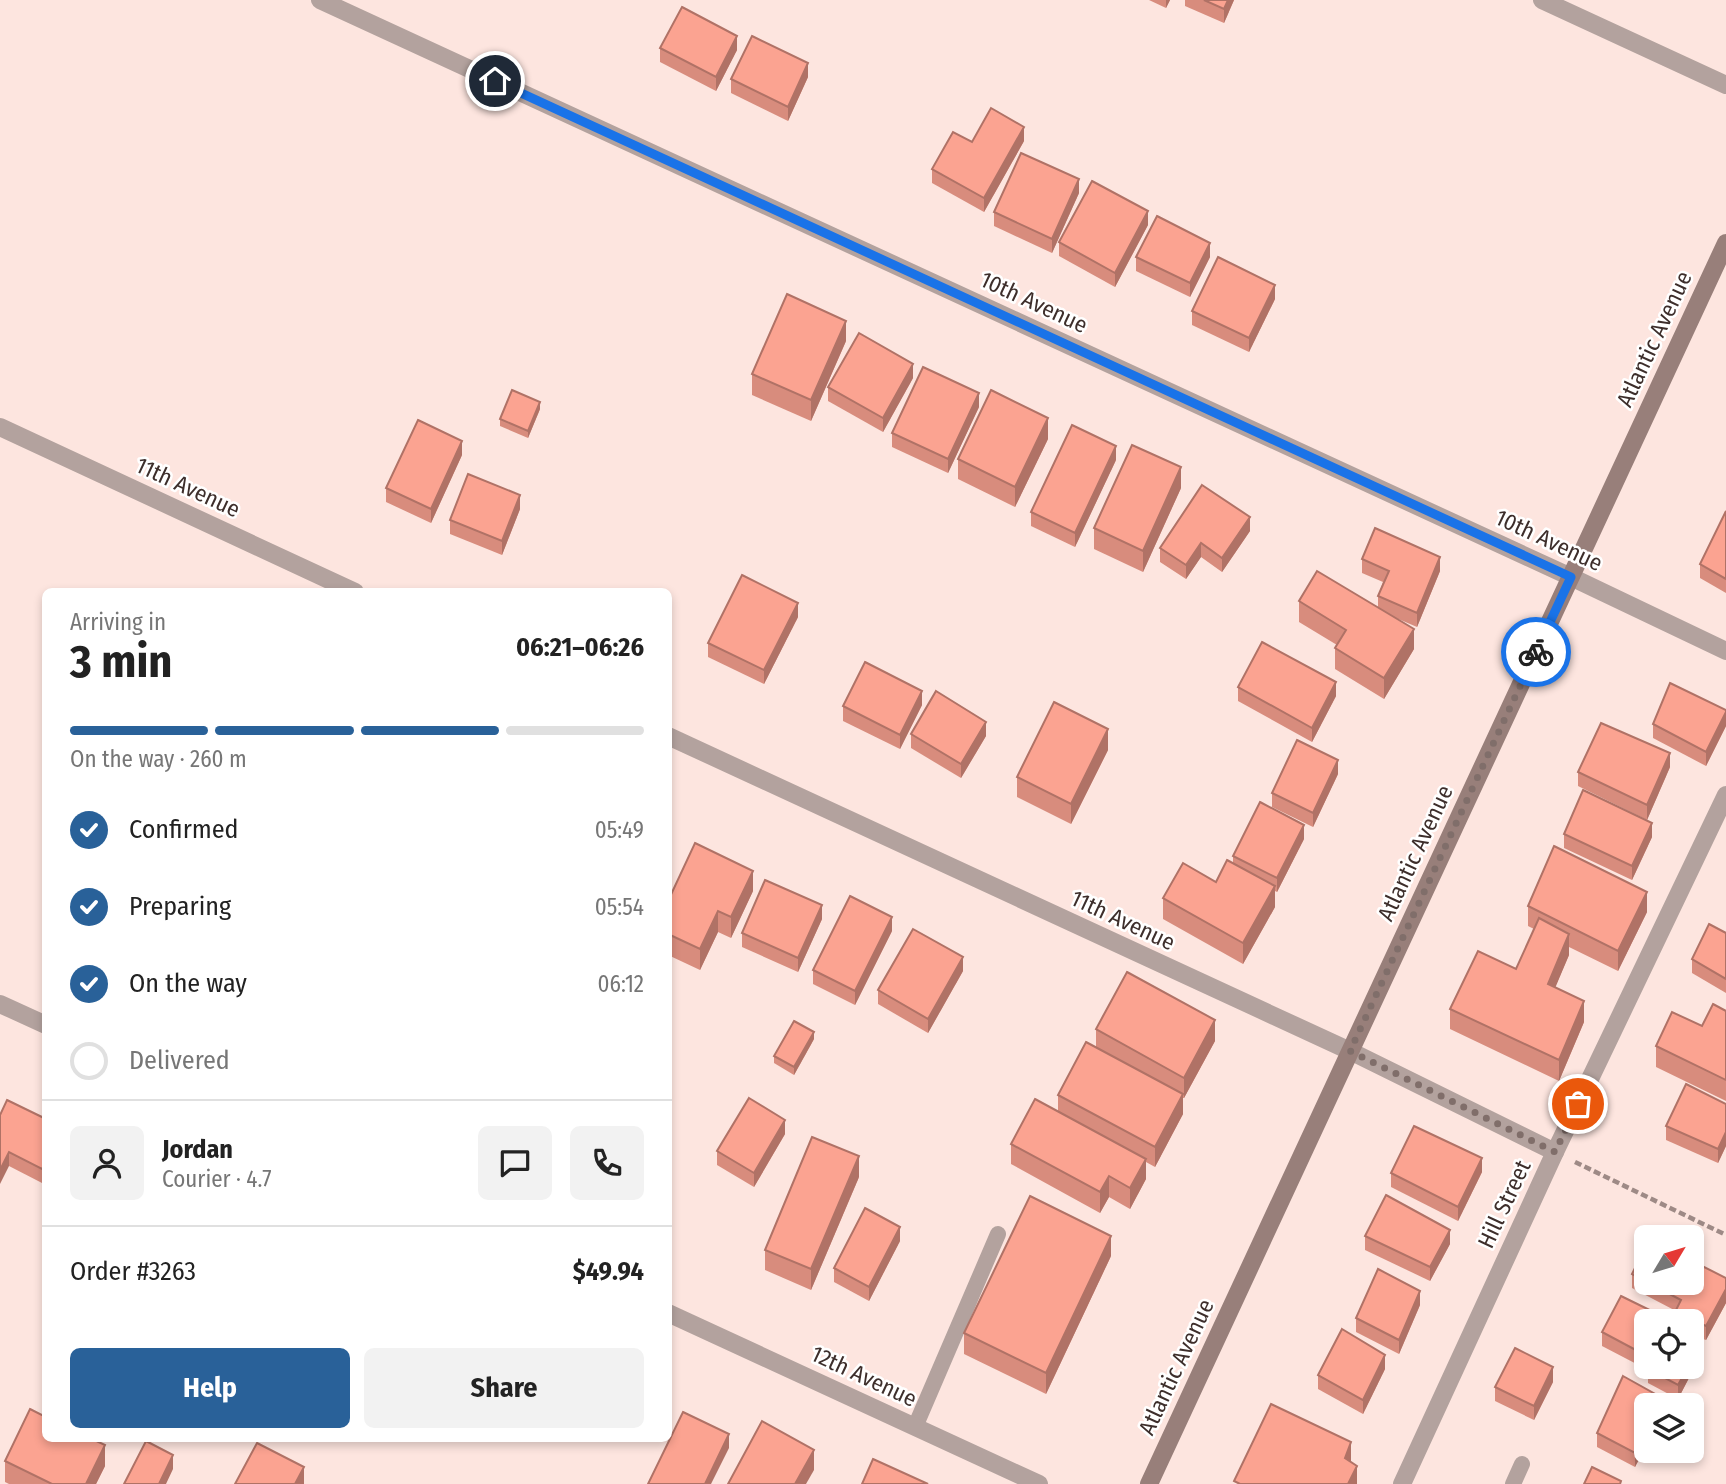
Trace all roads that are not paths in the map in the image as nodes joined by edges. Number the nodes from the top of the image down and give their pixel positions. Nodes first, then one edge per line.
1 (320, 0) edge
2 (1542, 0) edge
3 (1726, 85) edge
4 (1726, 243) edge
5 (0, 427) edge
6 (1571, 577) junction
7 (346, 588) edge
8 (1726, 651) edge
9 (672, 738) edge
10 (1726, 795) edge
11 (0, 1004) edge
12 (42, 1023) edge
13 (1350, 1051) junction
14 (1555, 1152) junction
15 (998, 1234) dead end
16 (672, 1315) edge
17 (915, 1427) junction
18 (1522, 1464) dead end
19 (1039, 1484) edge
20 (1149, 1484) edge
21 (1402, 1484) edge
22 (1513, 1484) edge

1 - 6 street, 10th Avenue
2 - 3 street
4 - 6 main road, Atlantic Avenue
5 - 7 street, 11th Avenue
6 - 8 street, 10th Avenue
6 - 13 main road, Atlantic Avenue
9 - 13 street, 11th Avenue
10 - 14 street, Hill Street
11 - 12 street
13 - 14 street, 11th Avenue
13 - 20 main road, Atlantic Avenue
14 - 21 street, Hill Street
15 - 17 lane
16 - 17 street, 12th Avenue
17 - 19 street, 12th Avenue
18 - 22 lane

